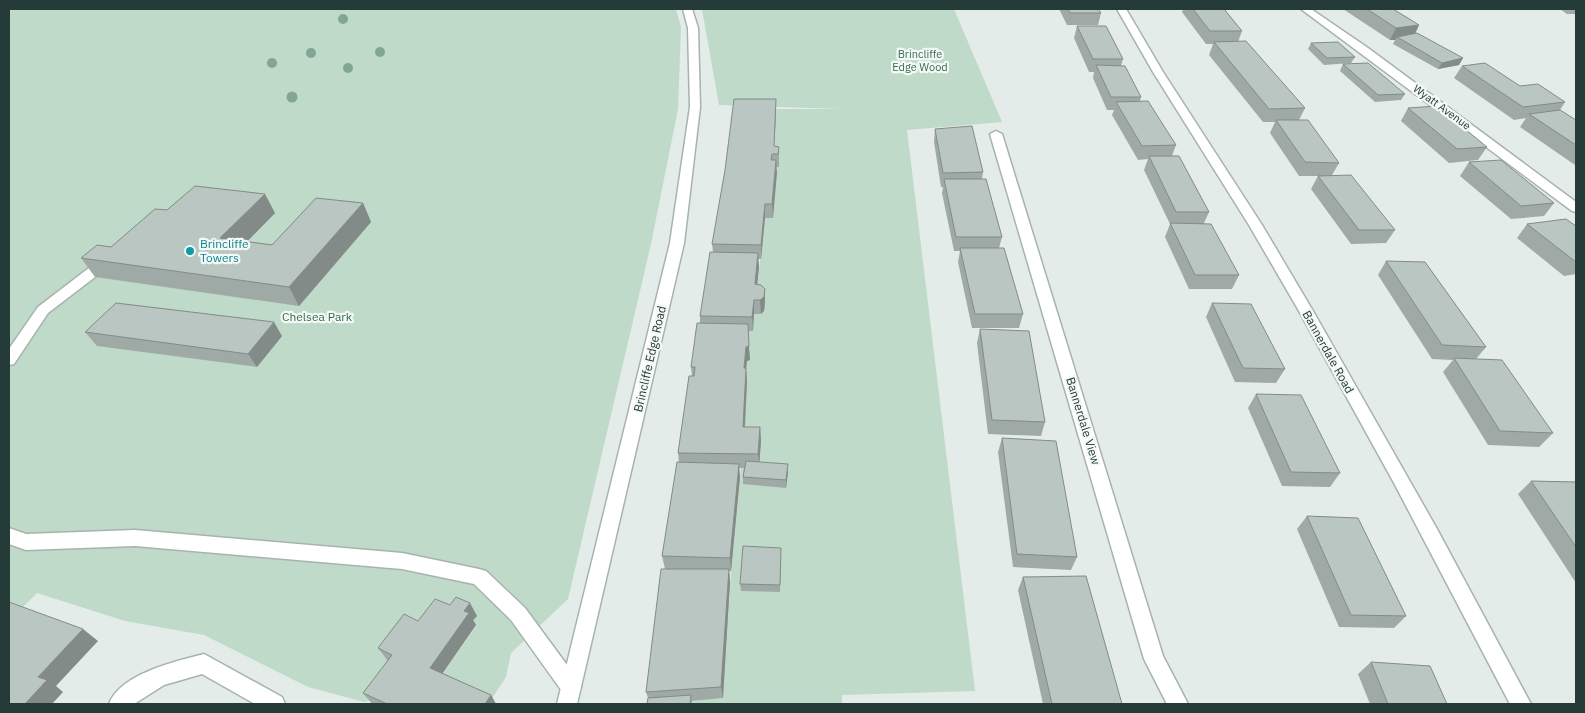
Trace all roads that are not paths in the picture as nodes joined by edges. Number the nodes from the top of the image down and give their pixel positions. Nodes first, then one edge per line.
1 (688, 9) edge
2 (1121, 9) edge
3 (1305, 9) edge
4 (996, 134) dead end
5 (1576, 208) edge
6 (120, 250) edge
7 (9, 360) edge
8 (9, 536) edge
9 (569, 696) edge
10 (118, 704) edge
11 (275, 704) edge
12 (1178, 704) edge
13 (1521, 704) edge

1 - 9 street, Brincliffe Edge Road
2 - 13 street, Bannerdale Road
3 - 5 street, Wyatt Avenue
4 - 12 street, Bannerdale View
6 - 7 street
8 - 9 street
10 - 11 street

